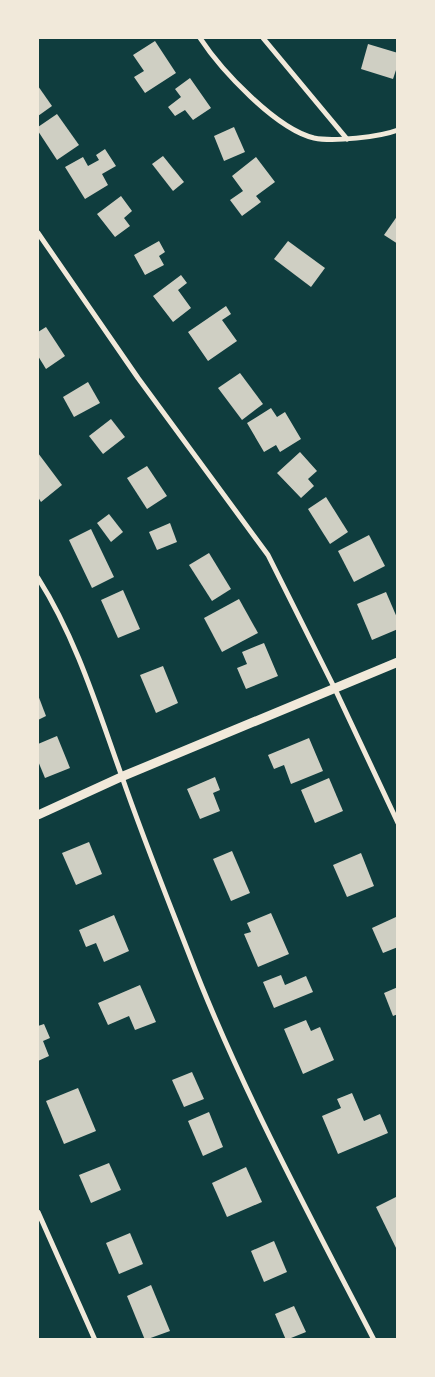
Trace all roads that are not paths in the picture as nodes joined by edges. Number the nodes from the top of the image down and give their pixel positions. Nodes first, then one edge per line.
1 (200, 38) edge
2 (263, 38) edge
3 (398, 130) edge
4 (347, 139) junction
5 (38, 233) edge
6 (38, 578) edge
7 (398, 662) edge
8 (335, 689) junction
9 (122, 777) junction
10 (38, 815) edge
11 (398, 823) edge
12 (38, 1212) edge
13 (96, 1340) edge
14 (374, 1340) edge

1 - 4 street
2 - 4 street
3 - 4 street
5 - 8 street
6 - 9 street
7 - 8 street
8 - 9 street
8 - 11 street
9 - 10 street
9 - 14 street
12 - 13 street

